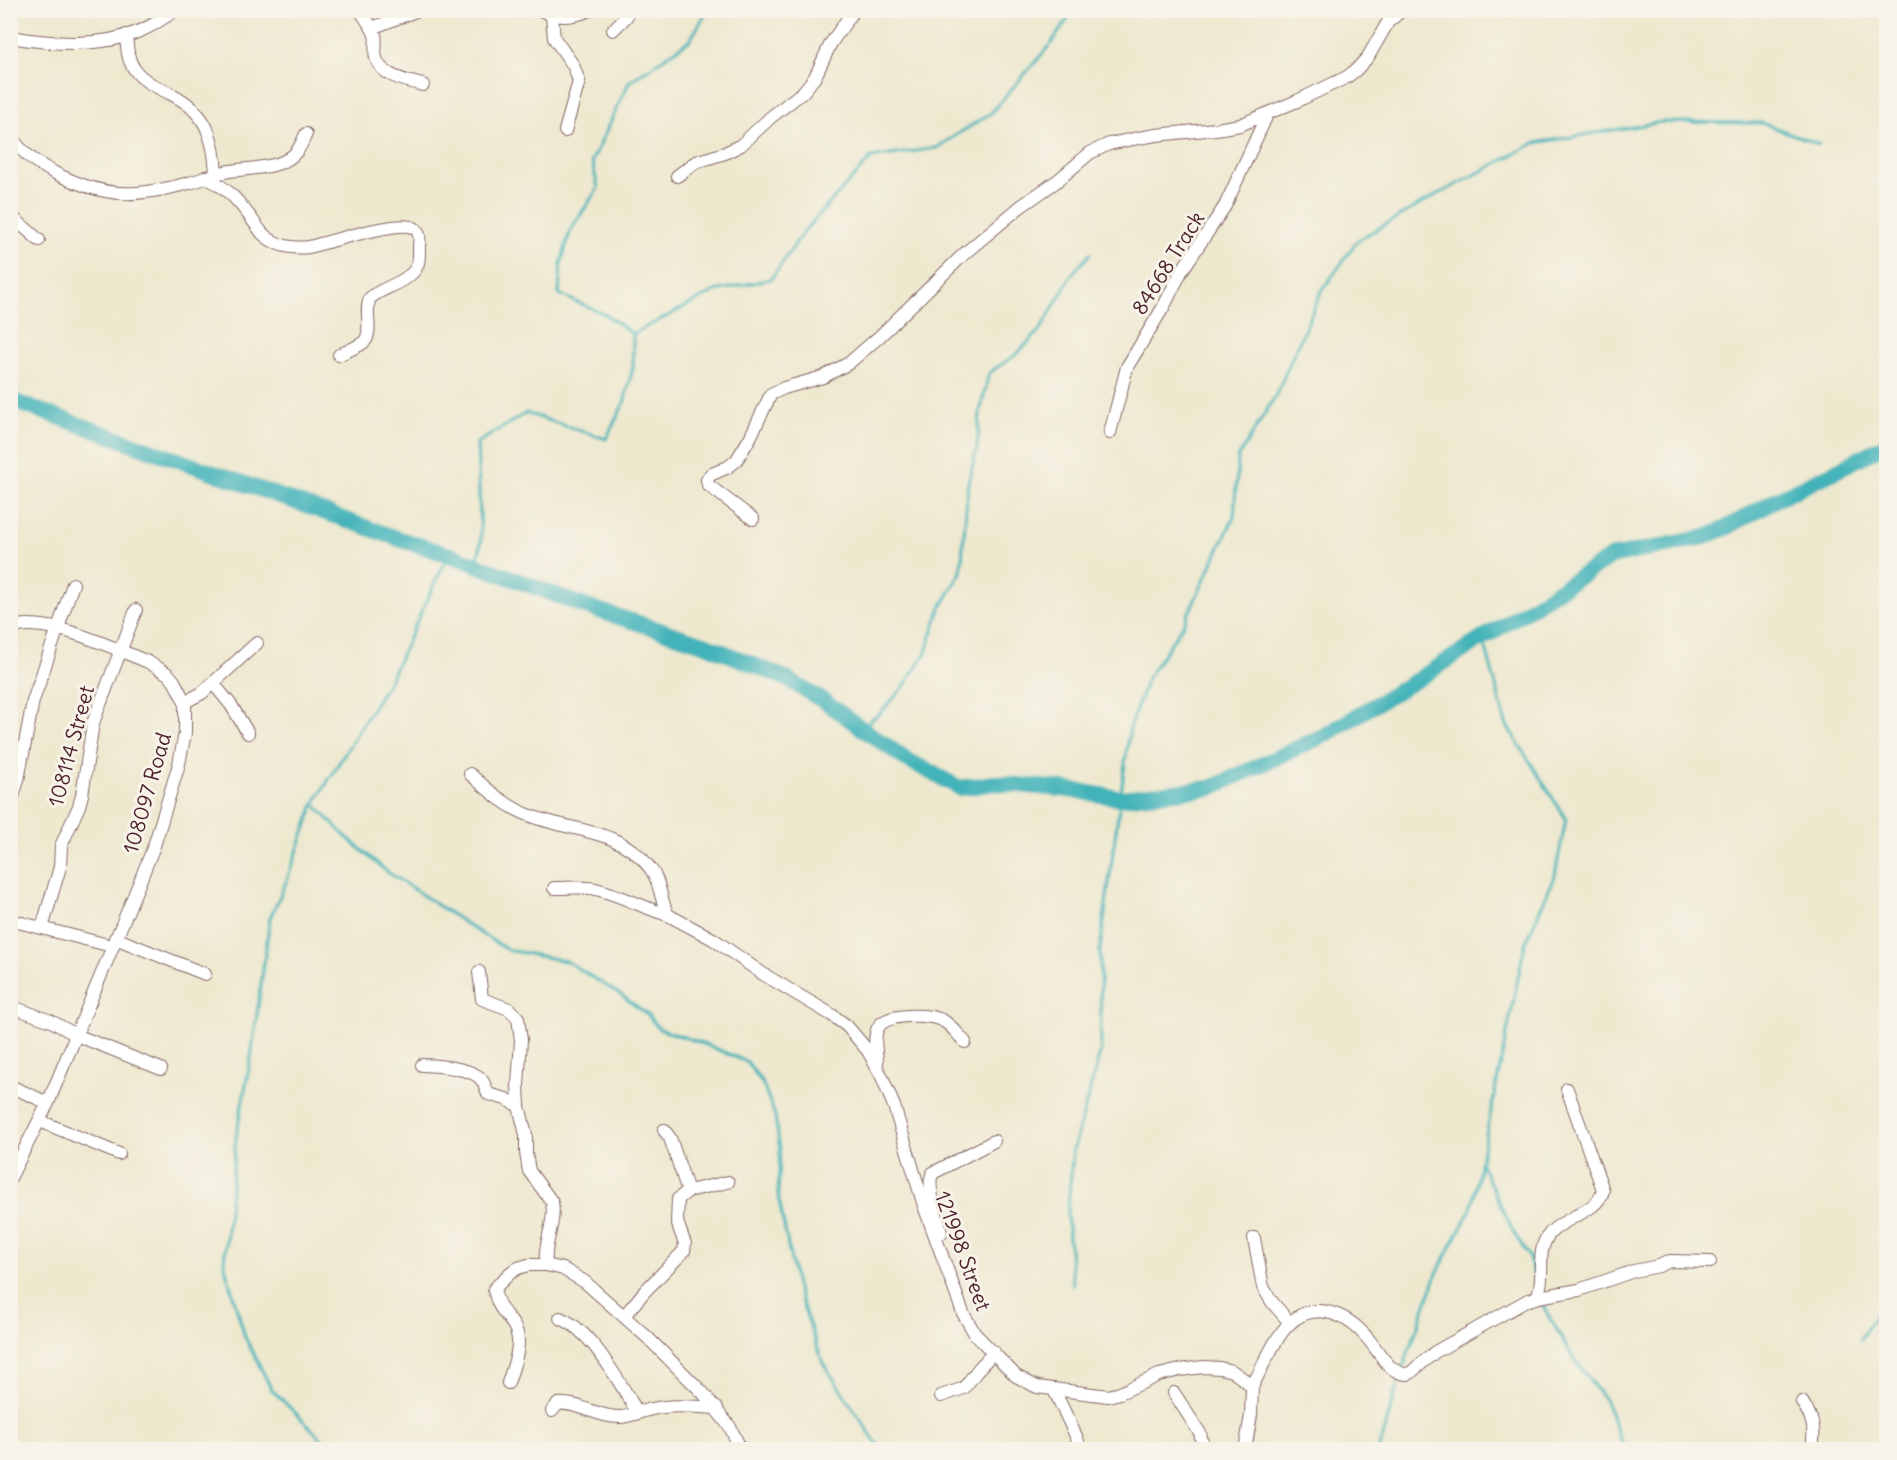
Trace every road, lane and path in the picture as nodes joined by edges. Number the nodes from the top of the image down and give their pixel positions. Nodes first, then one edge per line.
1 (176, 10) edge
2 (360, 10) edge
3 (418, 10) edge
4 (590, 10) edge
5 (628, 10) edge
6 (854, 10) edge
7 (1402, 10) edge
8 (546, 13) edge
9 (372, 28) junction
10 (613, 30) dead end
11 (126, 35) junction
12 (10, 37) edge
13 (423, 85) dead end
14 (1267, 115) junction
15 (565, 131) dead end
16 (306, 134) dead end
17 (11, 136) edge
18 (210, 176) junction
19 (677, 176) dead end
20 (10, 215) edge
21 (39, 240) dead end
22 (339, 355) dead end
23 (1110, 433) dead end
24 (753, 519) dead end
25 (73, 584) dead end
26 (136, 610) dead end
27 (10, 628) edge
28 (59, 628) junction
29 (257, 643) dead end
30 (120, 650) junction
31 (213, 683) junction
32 (185, 702) junction
33 (248, 733) dead end
34 (470, 774) dead end
35 (10, 806) edge
36 (554, 888) dead end
37 (668, 915) junction
38 (10, 920) edge
39 (42, 928) junction
40 (114, 942) junction
41 (479, 972) dead end
42 (205, 974) dead end
43 (10, 1006) edge
44 (76, 1035) junction
45 (965, 1042) dead end
46 (422, 1065) dead end
47 (877, 1068) junction
48 (161, 1069) dead end
49 (10, 1086) edge
50 (1568, 1089) dead end
51 (48, 1103) junction
52 (519, 1106) junction
53 (40, 1121) junction
54 (664, 1130) dead end
55 (994, 1141) dead end
56 (119, 1154) dead end
57 (10, 1178) edge
58 (728, 1182) dead end
59 (688, 1191) junction
60 (1254, 1238) dead end
61 (1710, 1262) dead end
62 (546, 1264) junction
63 (948, 1269) junction
64 (1538, 1296) junction
65 (624, 1316) junction
66 (560, 1318) dead end
67 (1290, 1323) junction
68 (994, 1352) junction
69 (508, 1383) dead end
70 (1252, 1387) junction
71 (1054, 1390) junction
72 (1174, 1393) dead end
73 (941, 1396) dead end
74 (1802, 1402) dead end
75 (717, 1408) junction
76 (552, 1411) dead end
77 (638, 1413) junction
78 (741, 1449) edge
79 (1080, 1449) edge
80 (1204, 1449) edge
81 (1245, 1449) edge
82 (1812, 1449) edge

1 - 11 street
2 - 9 street
3 - 9 street
4 - 8 street
5 - 10 street
6 - 19 street
7 - 14 street
8 - 15 street
9 - 13 street
11 - 12 street
11 - 18 street
14 - 23 street, 84668 Track
14 - 24 street
16 - 18 street
17 - 18 street
18 - 22 street
20 - 21 street
25 - 28 street
26 - 30 street, 108114 Street
27 - 28 street, 108097 Road
28 - 30 street, 108097 Road
28 - 35 street
29 - 31 street
30 - 32 street, 108097 Road
30 - 39 street, 108114 Street
31 - 32 street
31 - 33 street
32 - 40 street, 108097 Road
34 - 37 street
36 - 37 street, 121998 Street
37 - 47 street, 121998 Street
38 - 39 street
39 - 40 street
40 - 42 street
40 - 44 street, 108097 Road
41 - 52 street
43 - 44 street
44 - 48 street
44 - 51 street, 108097 Road
45 - 47 street, 121998 Street
46 - 52 street
47 - 63 street, 121998 Street
49 - 51 street
50 - 64 street
51 - 53 street, 108097 Road
52 - 62 street
53 - 56 street
53 - 57 street, 108097 Road
54 - 59 street
55 - 63 street
58 - 59 street
59 - 65 street
60 - 67 street
61 - 64 street
62 - 65 street
62 - 69 street
63 - 68 street, 121998 Street
64 - 67 street
65 - 75 street
66 - 77 street
67 - 70 street
68 - 71 street, 121998 Street
68 - 73 street
70 - 71 street, 121998 Street
70 - 81 street
71 - 79 street
72 - 80 street
74 - 82 street
75 - 77 street
75 - 78 street
76 - 77 street

